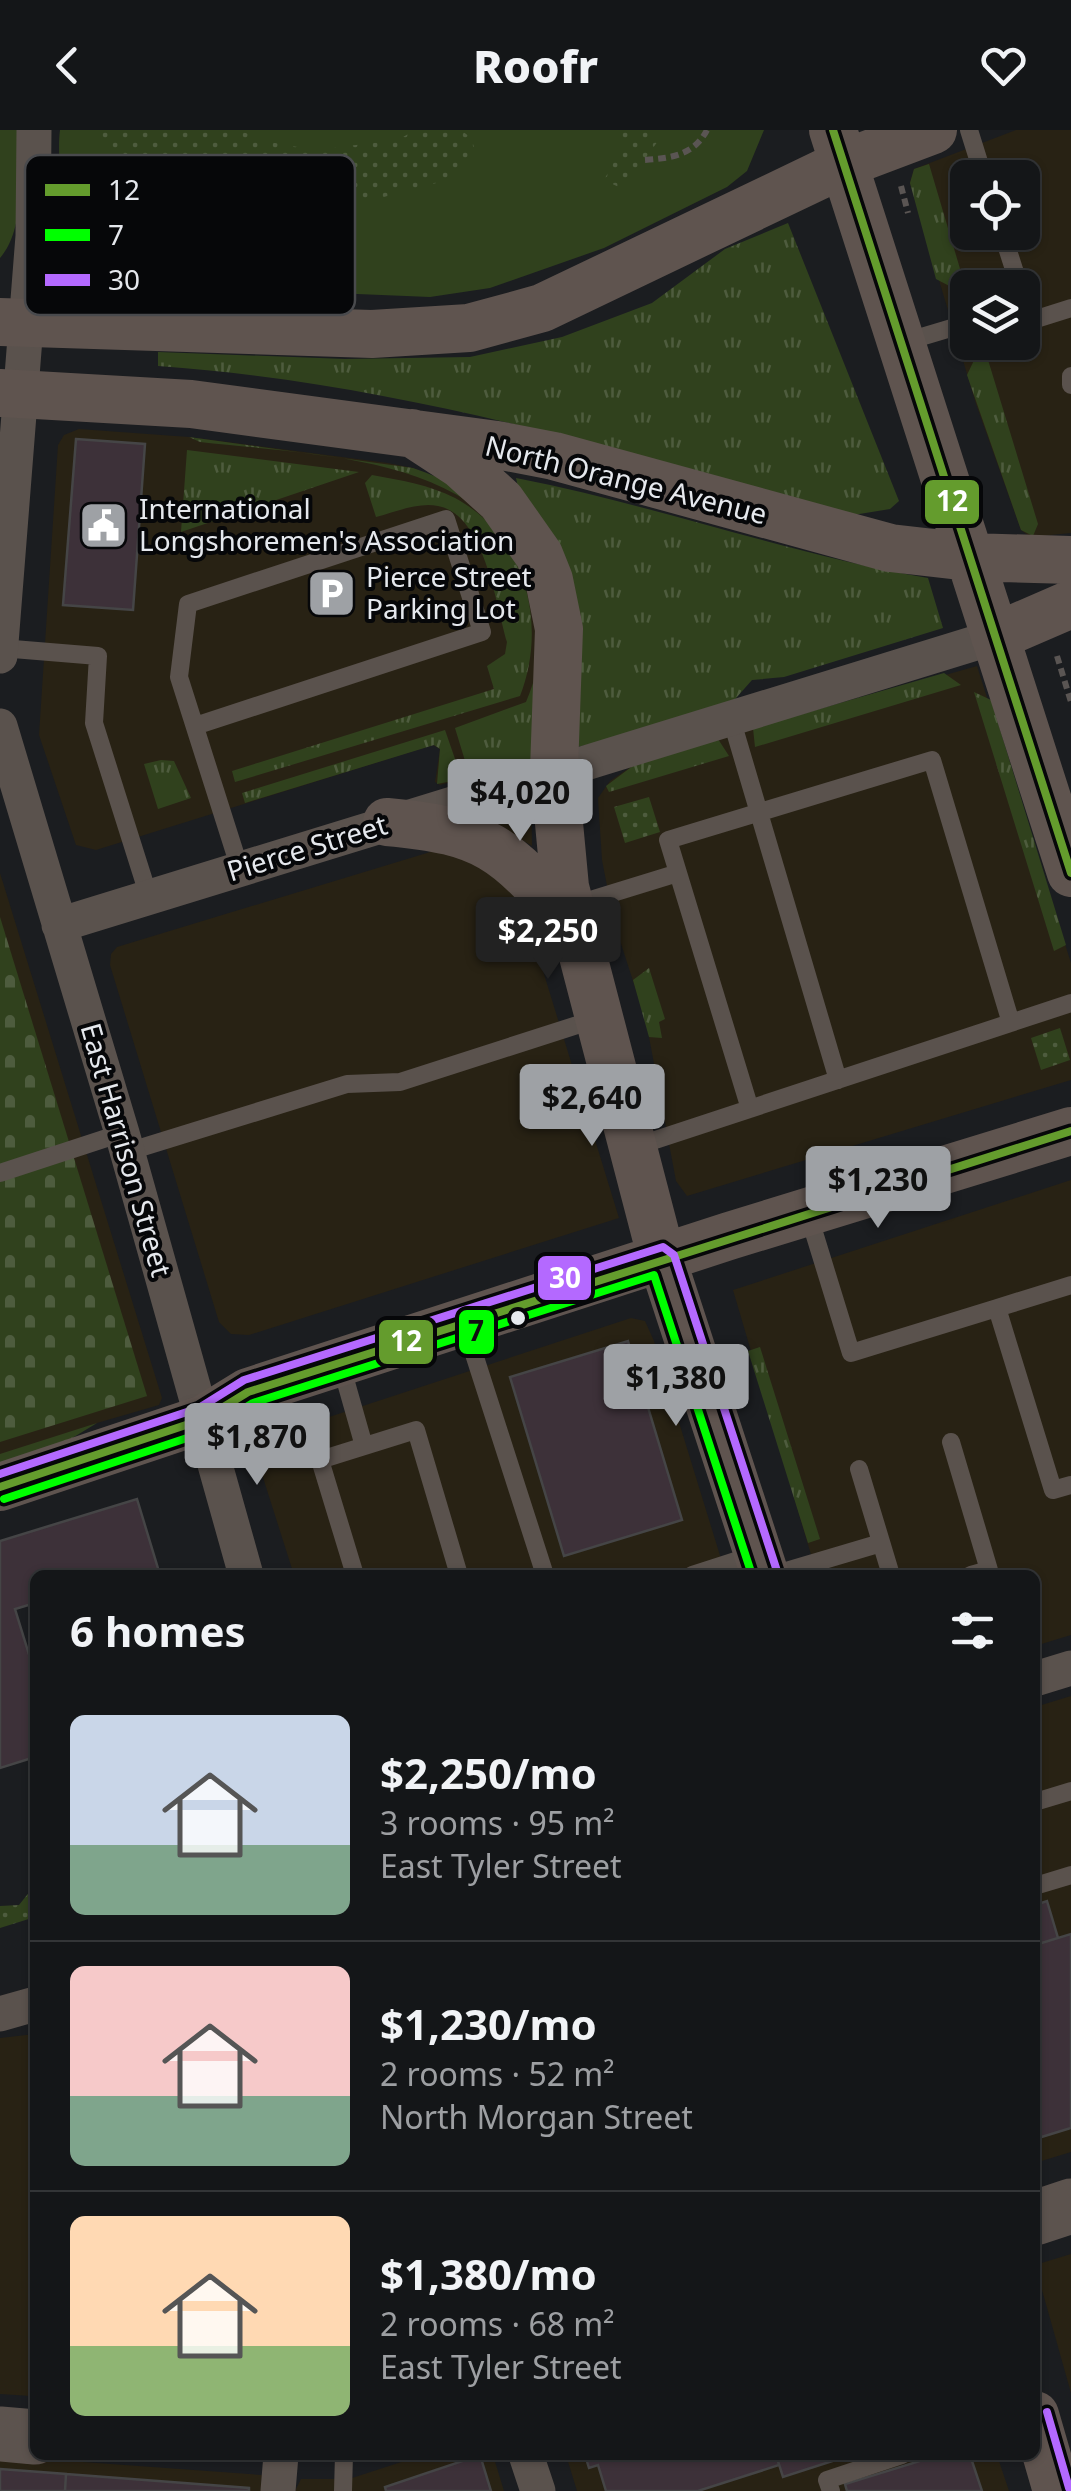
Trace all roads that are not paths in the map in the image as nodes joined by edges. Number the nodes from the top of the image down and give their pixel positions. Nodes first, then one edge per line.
1 (34, 130) edge
2 (933, 130) edge
3 (969, 130) edge
4 (838, 147) edge
5 (31, 155) edge
6 (978, 160) edge
7 (25, 213) edge
8 (1071, 308) edge
9 (1040, 318) edge
10 (13, 323) edge
11 (950, 328) edge
12 (900, 343) junction
13 (1071, 376) edge
14 (1071, 385) edge
15 (10, 393) edge
16 (412, 433) junction
17 (969, 557) junction
18 (1071, 560) edge
19 (1071, 604) edge
20 (995, 637) junction
21 (1, 648) edge
22 (0, 656) edge
23 (731, 718) junction
24 (0, 726) edge
25 (195, 726) junction
26 (554, 770) junction
27 (759, 812) junction
28 (387, 822) junction
29 (240, 869) junction
30 (678, 873) junction
31 (1071, 873) edge
32 (149, 897) junction
33 (572, 917) junction
34 (60, 925) junction
35 (1071, 1003) edge
36 (596, 1018) junction
37 (1011, 1023) junction
38 (838, 1080) junction
39 (750, 1109) junction
40 (1071, 1131) edge
41 (125, 1143) junction
42 (632, 1147) junction
43 (0, 1172) edge
44 (808, 1212) junction
45 (662, 1259) junction
46 (1071, 1286) edge
47 (997, 1308) junction
48 (464, 1322) junction
49 (340, 1362) junction
50 (204, 1419) junction
51 (951, 1442) dead end
52 (364, 1446) junction
53 (859, 1469) dead end
54 (1071, 1485) edge
55 (0, 1487) edge
56 (881, 1543) junction
57 (765, 1568) edge
58 (245, 1570) edge
59 (353, 1570) edge
60 (458, 1570) edge
61 (543, 1570) edge
62 (889, 1570) edge
63 (989, 1570) edge
64 (1071, 1668) edge
65 (1040, 1677) edge
66 (1071, 1790) edge
67 (1040, 1800) edge
68 (1071, 1874) edge
69 (1040, 1884) edge
70 (30, 2005) edge
71 (0, 2014) edge
72 (1071, 2206) edge
73 (1040, 2216) edge
74 (0, 2434) edge
75 (30, 2437) edge
76 (1040, 2438) edge
77 (280, 2460) edge
78 (344, 2460) edge
79 (528, 2460) edge
80 (887, 2460) edge
81 (1051, 2487) edge
82 (278, 2491) edge
83 (343, 2491) edge
84 (538, 2491) edge
85 (831, 2491) edge

1 - 5 street
2 - 4 main road
3 - 6 lane
4 - 10 main road
4 - 12 main road
7 - 10 street
8 - 9 lane
10 - 15 street
11 - 12 lane
12 - 17 main road
13 - 14 lane
15 - 16 main road, North Orange Avenue
15 - 21 street
16 - 17 main road, North Orange Avenue
16 - 26 main road
17 - 18 main road, North Orange Avenue
17 - 20 main road
19 - 20 main road
20 - 23 street, Pierce Street
20 - 31 main road
21 - 22 street
21 - 32 lane
23 - 26 street, Pierce Street
23 - 27 lane
24 - 34 street, East Harrison Street
25 - 25 lane
25 - 29 lane
26 - 28 street, Pierce Street
26 - 33 main road
27 - 30 lane
27 - 37 lane
27 - 38 lane
28 - 29 street, Pierce Street
28 - 33 main road
29 - 32 street, Pierce Street
30 - 33 lane
30 - 39 lane
32 - 34 street, Pierce Street
33 - 36 main road
34 - 41 street, East Harrison Street
35 - 37 lane
36 - 41 lane
36 - 42 main road
37 - 38 lane
38 - 39 lane
39 - 42 lane
40 - 44 main road
41 - 43 lane
41 - 50 street, East Harrison Street
42 - 45 main road
44 - 45 main road
44 - 47 lane
45 - 48 main road
45 - 57 main road
46 - 47 lane
47 - 54 lane
48 - 49 main road
48 - 61 lane
49 - 50 main road
49 - 52 lane
50 - 55 main road
50 - 58 street, East Harrison Street
51 - 63 lane
52 - 59 lane
52 - 60 lane
53 - 56 lane
56 - 57 lane
56 - 62 lane
64 - 65 street
66 - 67 lane
68 - 69 lane
70 - 71 street
72 - 73 main road
74 - 75 main road
76 - 81 main road
77 - 82 street
78 - 83 lane
79 - 84 street
80 - 85 lane

